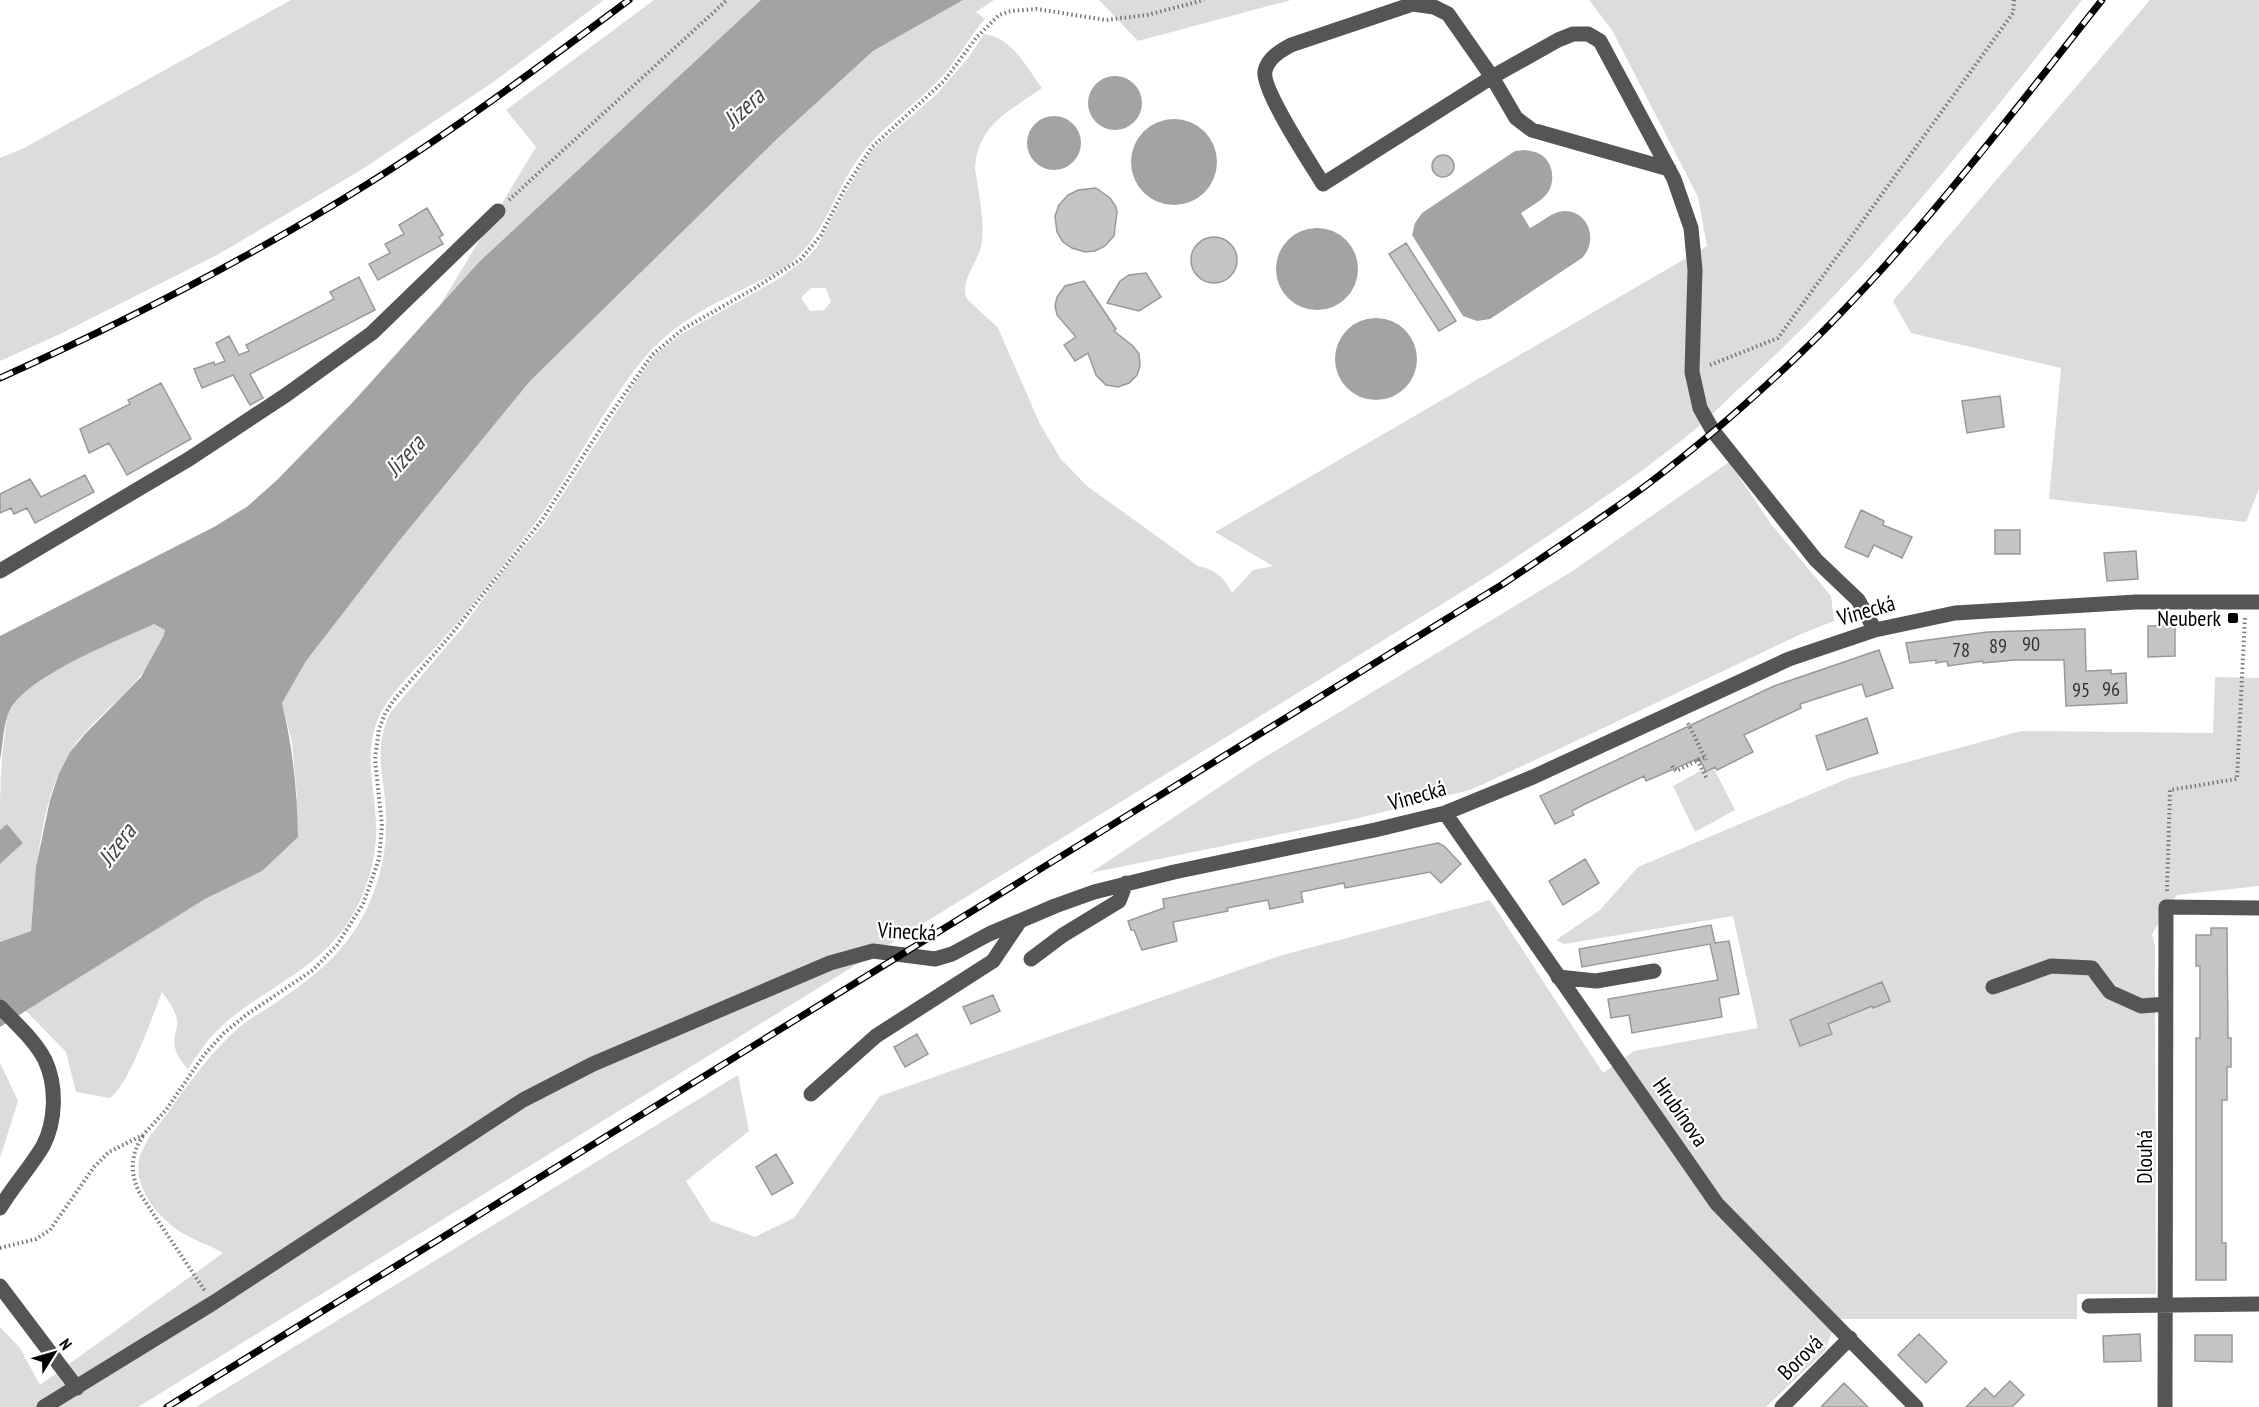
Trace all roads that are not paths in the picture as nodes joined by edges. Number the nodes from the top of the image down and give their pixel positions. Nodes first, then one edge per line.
1 (1492, 77) junction
2 (1669, 169) junction
3 (498, 211) road end
4 (0, 571) edge
5 (2252, 602) edge
6 (1875, 630) junction
7 (1445, 813) junction
8 (1126, 883) junction
9 (2259, 908) edge
10 (1020, 921) junction
11 (1031, 958) dead end
12 (1654, 971) dead end
13 (1558, 977) junction
14 (1993, 987) dead end
15 (2166, 1004) junction
16 (0, 1007) edge
17 (811, 1094) dead end
18 (0, 1208) edge
19 (0, 1286) edge
20 (2167, 1304) junction
21 (2259, 1304) edge
22 (2089, 1306) dead end
23 (1850, 1338) junction
24 (77, 1388) junction
25 (44, 1407) edge
26 (1782, 1407) edge
27 (1916, 1407) edge
28 (2165, 1407) edge

1 - 1 street
1 - 2 street
1 - 2 street
2 - 6 street
3 - 4 street
5 - 6 street, Vinecká
6 - 7 street, Vinecká
7 - 8 street, Vinecká
7 - 13 street, Hrubínova
8 - 10 street, Vinecká
8 - 11 street
9 - 15 street, Dlouhá
10 - 17 street
10 - 24 street, Vinecká
12 - 13 street
13 - 23 street, Hrubínova
14 - 15 street
15 - 20 street, Dlouhá
16 - 18 street
19 - 24 street
20 - 21 street
20 - 22 street
20 - 28 street, Dlouhá
23 - 26 street, Borová
23 - 27 street, Hrubínova
24 - 25 street, Vinecká

